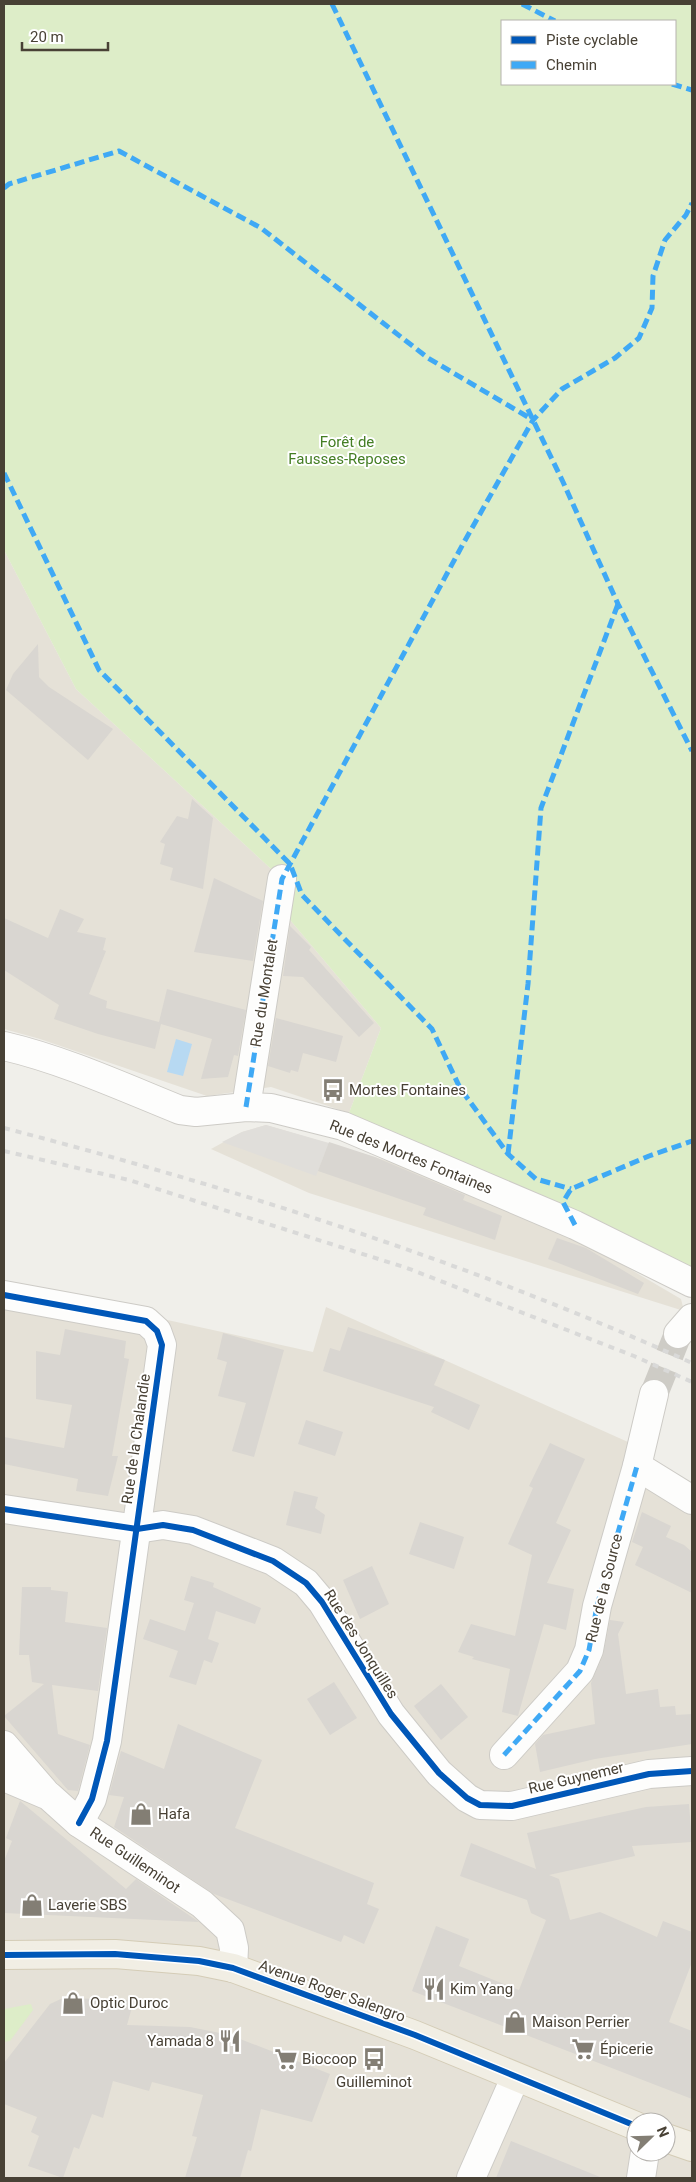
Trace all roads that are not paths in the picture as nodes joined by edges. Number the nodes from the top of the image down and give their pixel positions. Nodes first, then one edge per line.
1 (282, 879) dead end
2 (4, 1046) edge
3 (246, 1107) junction
4 (692, 1283) edge
5 (4, 1295) edge
6 (654, 1394) tunnel mouth
7 (637, 1466) junction
8 (692, 1500) edge
9 (4, 1509) edge
10 (136, 1529) junction
11 (4, 1745) edge
12 (504, 1755) dead end
13 (692, 1771) edge
14 (4, 1777) edge
15 (49, 1796) junction
16 (467, 1798) joint
17 (79, 1822) junction
18 (4, 1955) edge
19 (233, 1968) junction
20 (514, 2078) junction
21 (626, 2122) edge
22 (676, 2142) edge
23 (692, 2148) edge
24 (643, 2162) edge
25 (471, 2178) edge
26 (641, 2178) edge

1 - 3 street, Rue du Montalet
2 - 3 street, Rue des Mortes Fontaines
3 - 4 street, Rue des Mortes Fontaines
5 - 10 street, Rue de la Chalandie
6 - 7 street, Rue de la Source
7 - 8 street
7 - 12 street, Rue de la Source
9 - 10 street, Rue des Jonquilles
10 - 16 street, Rue des Jonquilles
10 - 17 street, Rue de la Chalandie
11 - 15 street
13 - 16 street, Rue Guynemer
14 - 15 street, Rue Guilleminot
15 - 17 street, Rue Guilleminot
17 - 19 street, Rue Guilleminot
18 - 19 main road, Avenue Roger Salengro
19 - 20 main road, Avenue Roger Salengro
20 - 21 main road, Avenue Roger Salengro
20 - 25 street
22 - 23 main road
24 - 26 street

